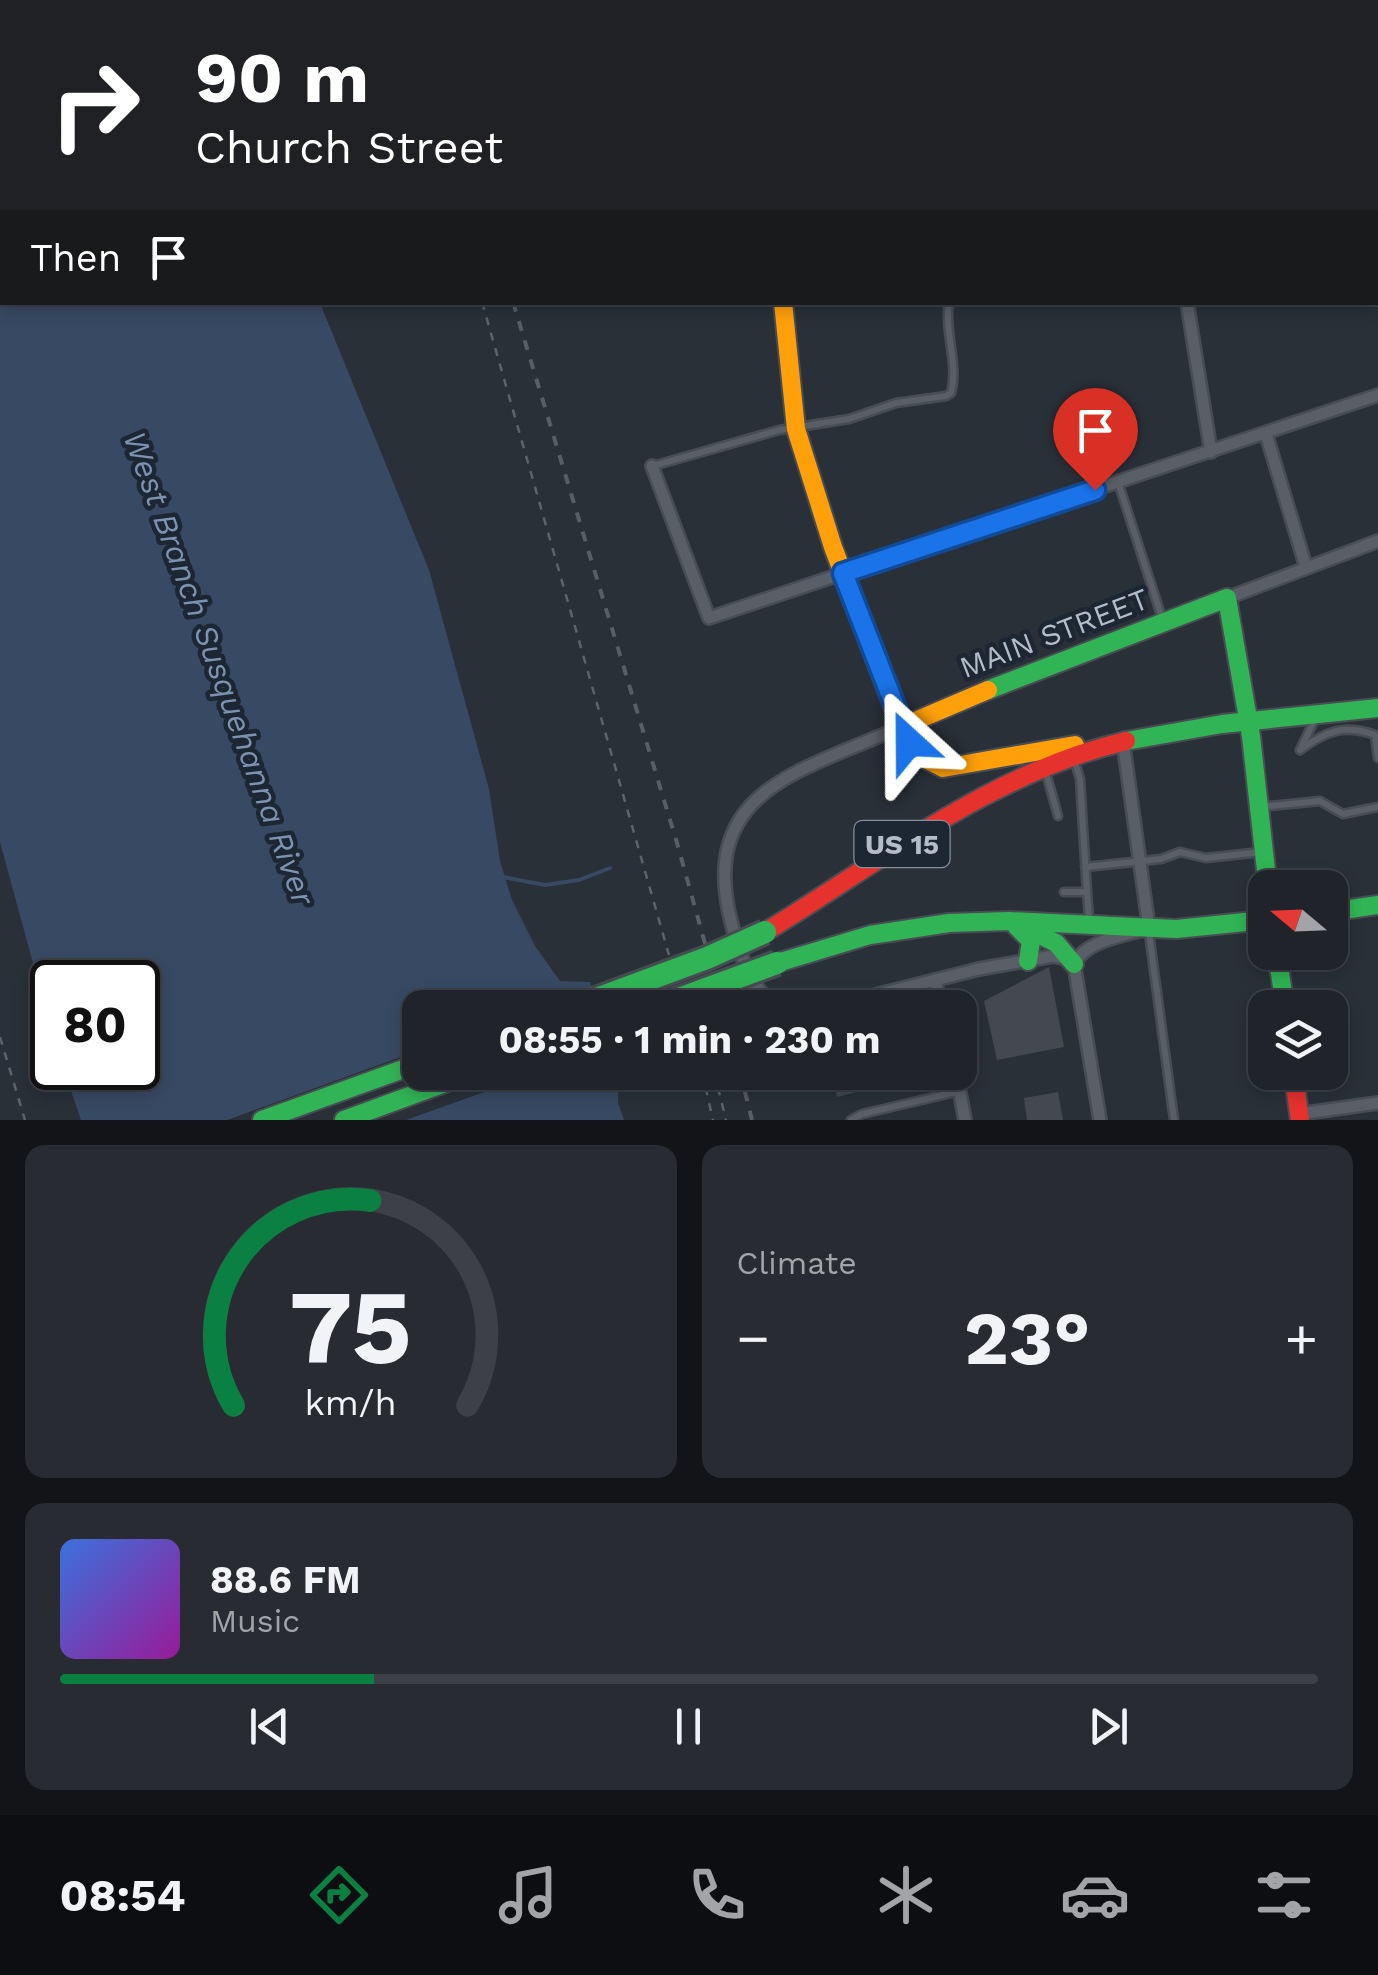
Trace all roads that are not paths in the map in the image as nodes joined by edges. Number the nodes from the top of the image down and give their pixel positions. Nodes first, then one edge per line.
1 (783, 305) edge
2 (949, 305) edge
3 (1187, 305) edge
4 (1378, 394) edge
5 (796, 429) junction
6 (1266, 434) junction
7 (1211, 452) junction
8 (652, 466) joint
9 (1118, 482) junction
10 (1378, 540) edge
11 (1306, 567) junction
12 (843, 573) junction
13 (1227, 598) junction
14 (1163, 622) junction
15 (1378, 708) edge
16 (1317, 715) junction
17 (1247, 722) junction
18 (901, 727) junction
19 (1124, 741) junction
20 (1074, 755) junction
21 (1378, 758) edge
22 (1044, 766) junction
23 (1259, 807) junction
24 (1378, 807) edge
25 (1058, 816) dead end
26 (1264, 851) junction
27 (1140, 862) junction
28 (1084, 867) junction
29 (1266, 870) edge
30 (1064, 892) dead end
31 (1087, 892) junction
32 (1378, 905) edge
33 (1348, 909) edge
34 (1248, 921) edge
35 (1009, 922) junction
36 (1090, 925) junction
37 (1149, 928) junction
38 (1028, 962) junction
39 (1074, 964) junction
40 (935, 980) junction
41 (621, 990) edge
42 (703, 990) edge
43 (759, 990) edge
44 (895, 990) edge
45 (937, 990) edge
46 (402, 1069) edge
47 (426, 1090) edge
48 (1295, 1090) edge
49 (960, 1091) joint
50 (1378, 1103) edge
51 (1299, 1117) edge
52 (262, 1120) edge
53 (344, 1120) edge
54 (851, 1120) edge
55 (965, 1120) edge
56 (1100, 1120) edge
57 (1174, 1120) edge

1 - 5 main road
2 - 5 lane
3 - 7 street
4 - 6 street
5 - 8 lane
5 - 12 main road
6 - 7 street
6 - 11 street
7 - 9 street
8 - 12 street
9 - 12 street
9 - 14 lane
10 - 11 street, MAIN STREET
11 - 13 street, MAIN STREET
12 - 18 main road
13 - 14 main road, MAIN STREET
13 - 17 main road
14 - 18 main road, MAIN STREET
15 - 16 main road, US 15
16 - 17 main road, US 15
16 - 21 lane
17 - 19 main road, US 15
17 - 23 main road
18 - 19 main road
18 - 43 street, MAIN STREET
19 - 20 main road, US 15
19 - 27 street
20 - 22 main road, US 15
20 - 28 lane
22 - 25 lane
22 - 41 main road, US 15, bridge
23 - 24 lane
23 - 26 main road
26 - 27 lane
26 - 29 main road
27 - 28 lane
27 - 37 street
28 - 31 lane
30 - 31 lane
31 - 36 lane
32 - 33 main road
34 - 37 main road
35 - 36 main road
35 - 38 main road
35 - 39 main road
35 - 42 main road, bridge
36 - 37 main road
37 - 39 street
37 - 57 lane
38 - 39 street
38 - 40 street
39 - 56 street
40 - 44 street
40 - 45 street
46 - 52 main road
47 - 53 main road
48 - 51 main road
49 - 54 lane
49 - 55 street
50 - 51 street

